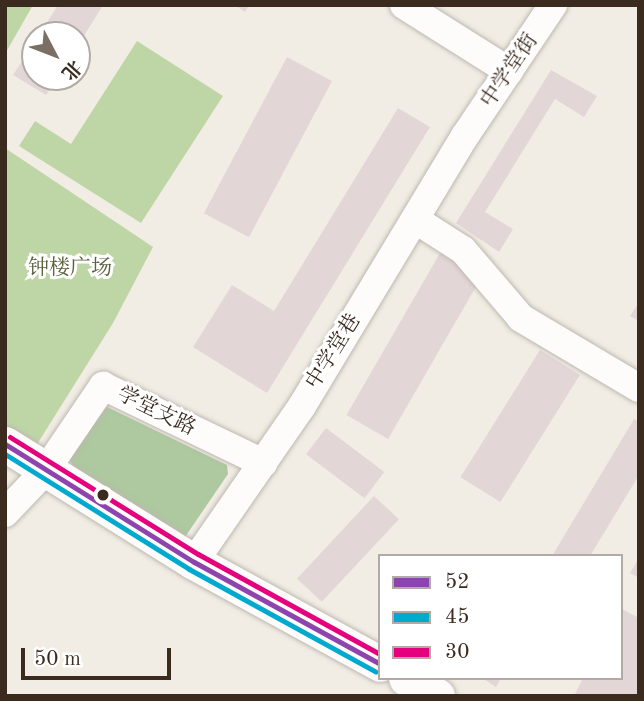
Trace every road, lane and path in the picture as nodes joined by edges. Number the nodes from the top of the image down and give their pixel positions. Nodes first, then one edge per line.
1 (404, 5) edge
2 (553, 5) edge
3 (509, 71) junction
4 (465, 136) joint
5 (416, 220) junction
6 (639, 388) edge
7 (5, 444) edge
8 (263, 463) junction
9 (46, 470) junction
10 (5, 513) edge
11 (194, 562) junction
12 (378, 663) edge
13 (410, 680) edge
14 (438, 696) edge

1 - 3 street
2 - 3 street, 中学堂街
3 - 4 street, 中学堂街
4 - 5 street, 中学堂巷
5 - 6 street
5 - 8 street, 中学堂巷
7 - 9 main road
8 - 9 street, 学堂支路
8 - 11 street, 中学堂巷
9 - 10 street
9 - 11 main road
11 - 12 main road
13 - 14 main road

